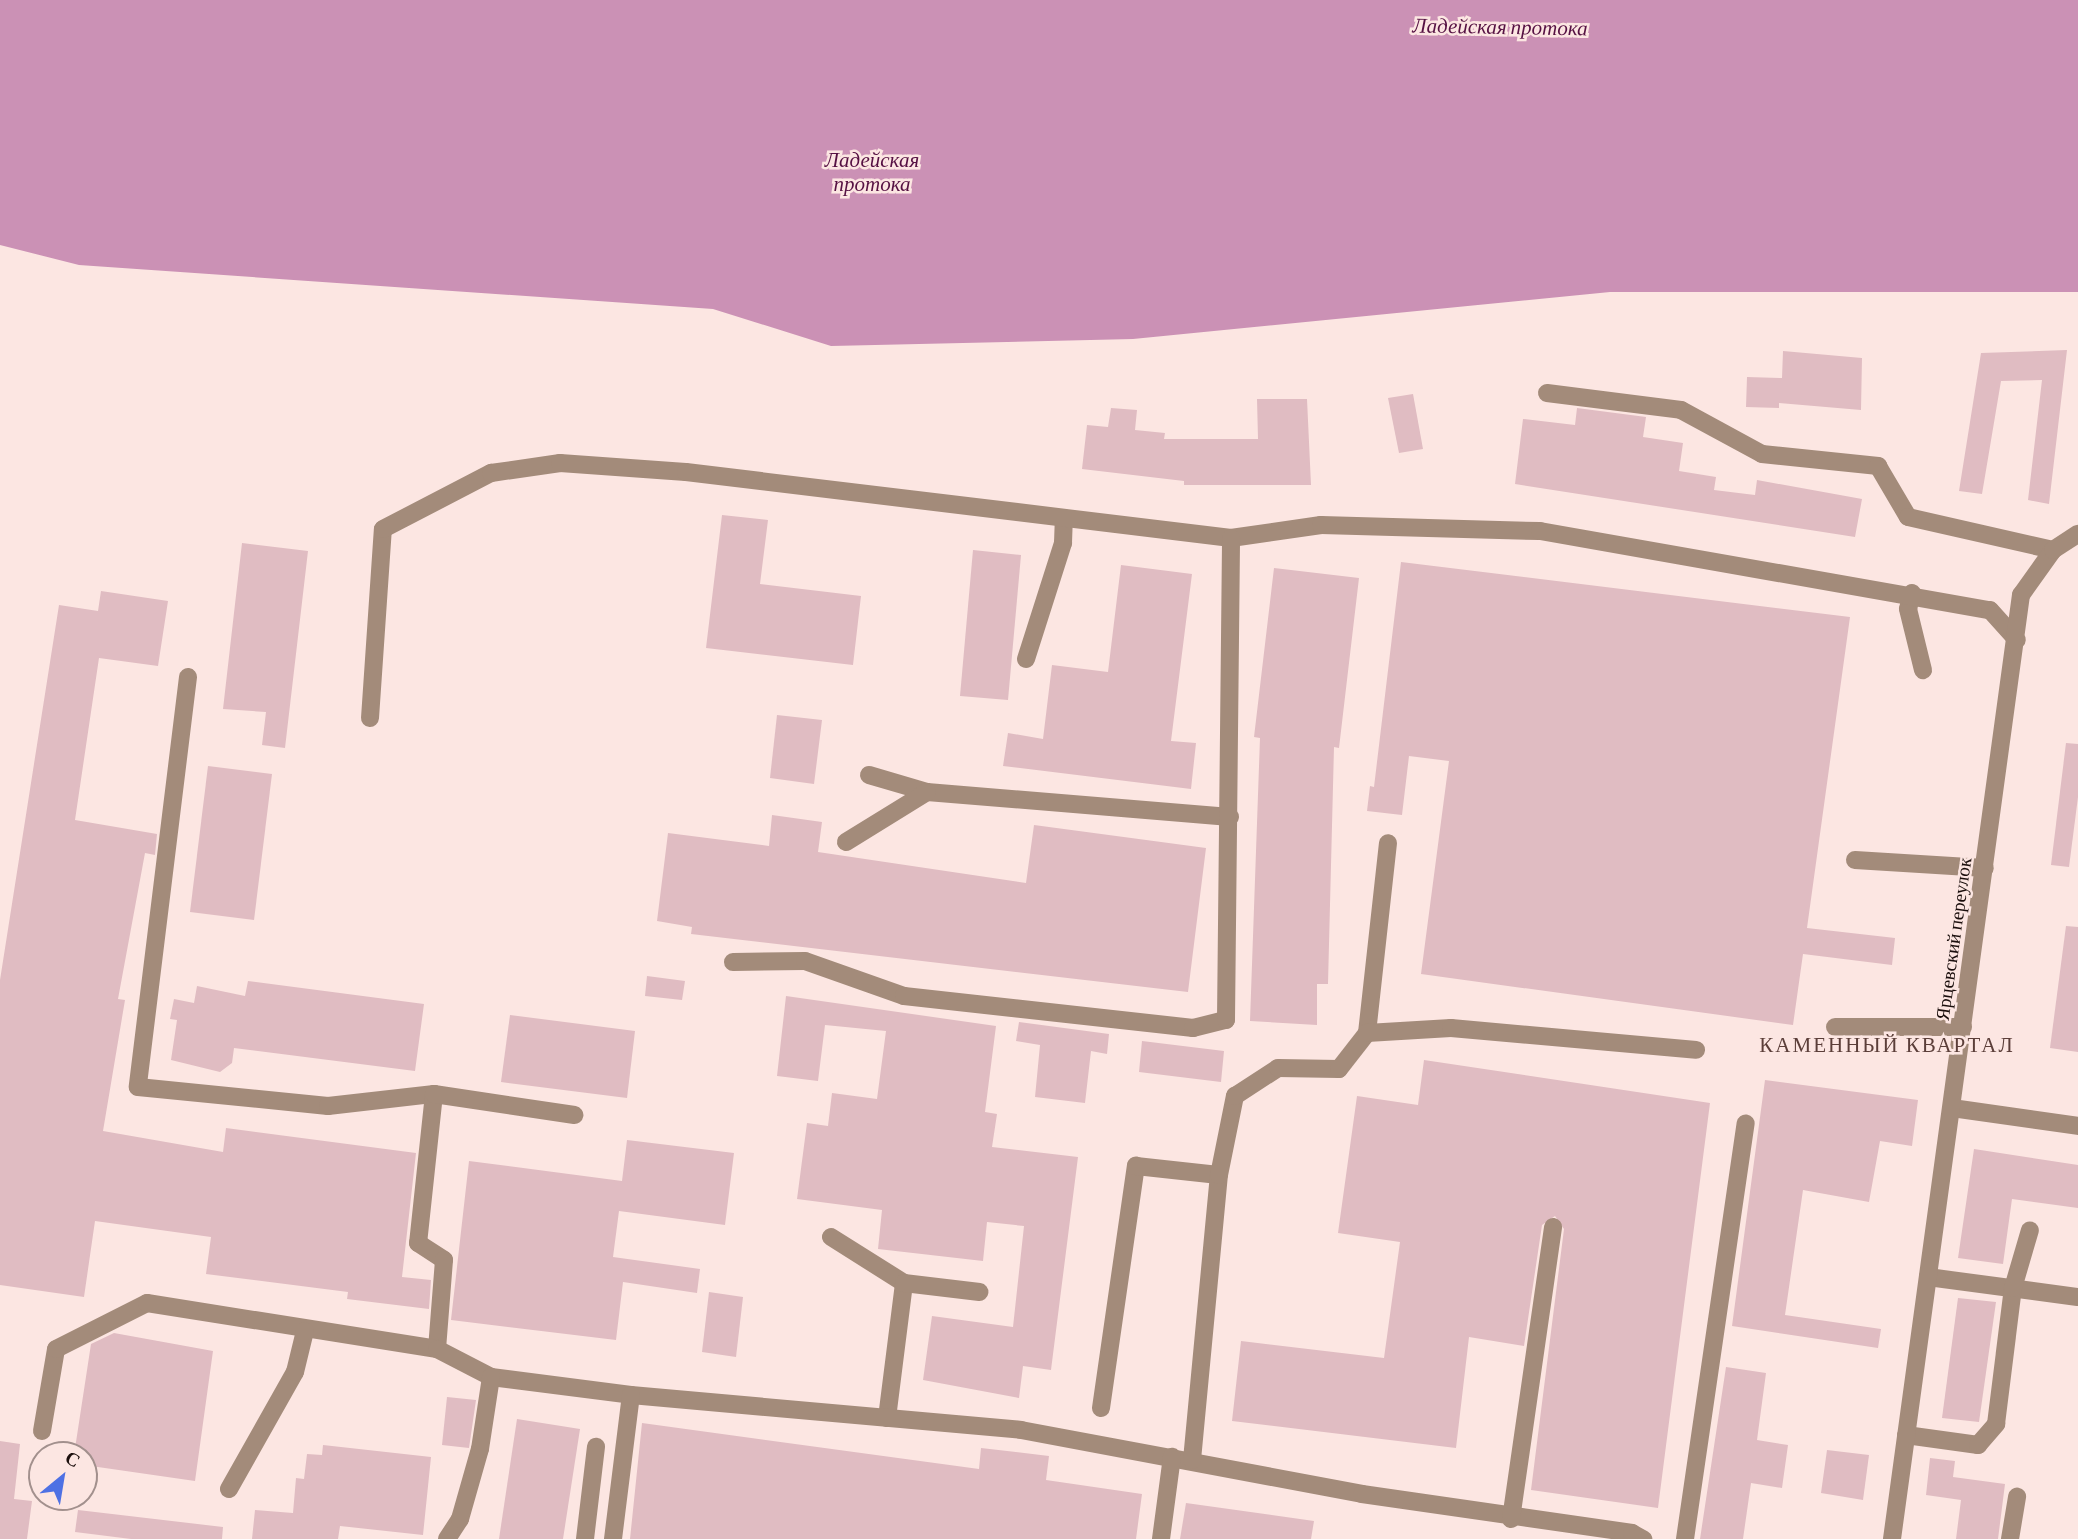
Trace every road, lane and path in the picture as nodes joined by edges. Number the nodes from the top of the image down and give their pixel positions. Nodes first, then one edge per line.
1 (1547, 393) dead end
2 (1064, 518) junction
3 (2078, 534) edge
4 (1231, 538) junction
5 (2053, 550) junction
6 (1912, 593) junction
7 (2017, 639) junction
8 (1026, 659) dead end
9 (1923, 670) dead end
10 (188, 677) dead end
11 (370, 718) dead end
12 (869, 775) dead end
13 (928, 792) junction
14 (1230, 817) junction
15 (846, 842) dead end
16 (1388, 843) dead end
17 (1855, 860) dead end
18 (1984, 868) junction
19 (733, 962) dead end
20 (1835, 1027) dead end
21 (1962, 1027) junction
22 (1367, 1033) junction
23 (1696, 1050) dead end
24 (434, 1094) junction
25 (1952, 1108) junction
26 (574, 1115) dead end
27 (1746, 1123) dead end
28 (2078, 1126) edge
29 (1219, 1175) junction
30 (1553, 1227) dead end
31 (2030, 1230) dead end
32 (831, 1237) dead end
33 (1928, 1276) junction
34 (904, 1283) junction
35 (2013, 1288) junction
36 (979, 1292) dead end
37 (2078, 1297) edge
38 (305, 1331) junction
39 (437, 1349) junction
40 (491, 1377) junction
41 (631, 1395) junction
42 (1101, 1408) dead end
43 (887, 1418) junction
44 (43, 1431) dead end
45 (1906, 1435) junction
46 (596, 1447) dead end
47 (1172, 1457) junction
48 (1192, 1460) junction
49 (229, 1489) dead end
50 (2017, 1497) dead end
51 (1511, 1519) junction
52 (447, 1539) edge
53 (585, 1539) edge
54 (613, 1539) edge
55 (1161, 1539) edge
56 (1643, 1539) edge
57 (1685, 1539) edge
58 (1892, 1539) edge
59 (2010, 1539) edge

1 - 5 street
2 - 4 street
2 - 8 street
2 - 11 street
3 - 5 street, Ярцевский переулок
4 - 6 street
4 - 14 street
5 - 7 street, Ярцевский переулок
6 - 7 street
6 - 9 street
7 - 18 street, Ярцевский переулок
10 - 24 street
12 - 13 street
13 - 14 street
13 - 15 street
14 - 19 street
16 - 22 street
17 - 18 street
18 - 21 street, Ярцевский переулок
20 - 21 street
21 - 25 street, Ярцевский переулок
22 - 23 street
22 - 29 street
24 - 26 street
24 - 39 street
25 - 28 street
25 - 33 street, Ярцевский переулок
27 - 57 street
29 - 42 street
29 - 48 street
30 - 51 street
31 - 35 street
32 - 34 street
33 - 35 street
33 - 45 street, Ярцевский переулок
34 - 36 street
34 - 43 street
35 - 37 street
35 - 45 street
38 - 39 street
38 - 44 street
38 - 49 street
39 - 40 street
40 - 41 street
40 - 52 street
41 - 43 street
41 - 54 street
43 - 47 street
45 - 58 street, Ярцевский переулок
46 - 53 street
47 - 48 street
47 - 55 street
48 - 51 street
50 - 59 street
51 - 56 street

